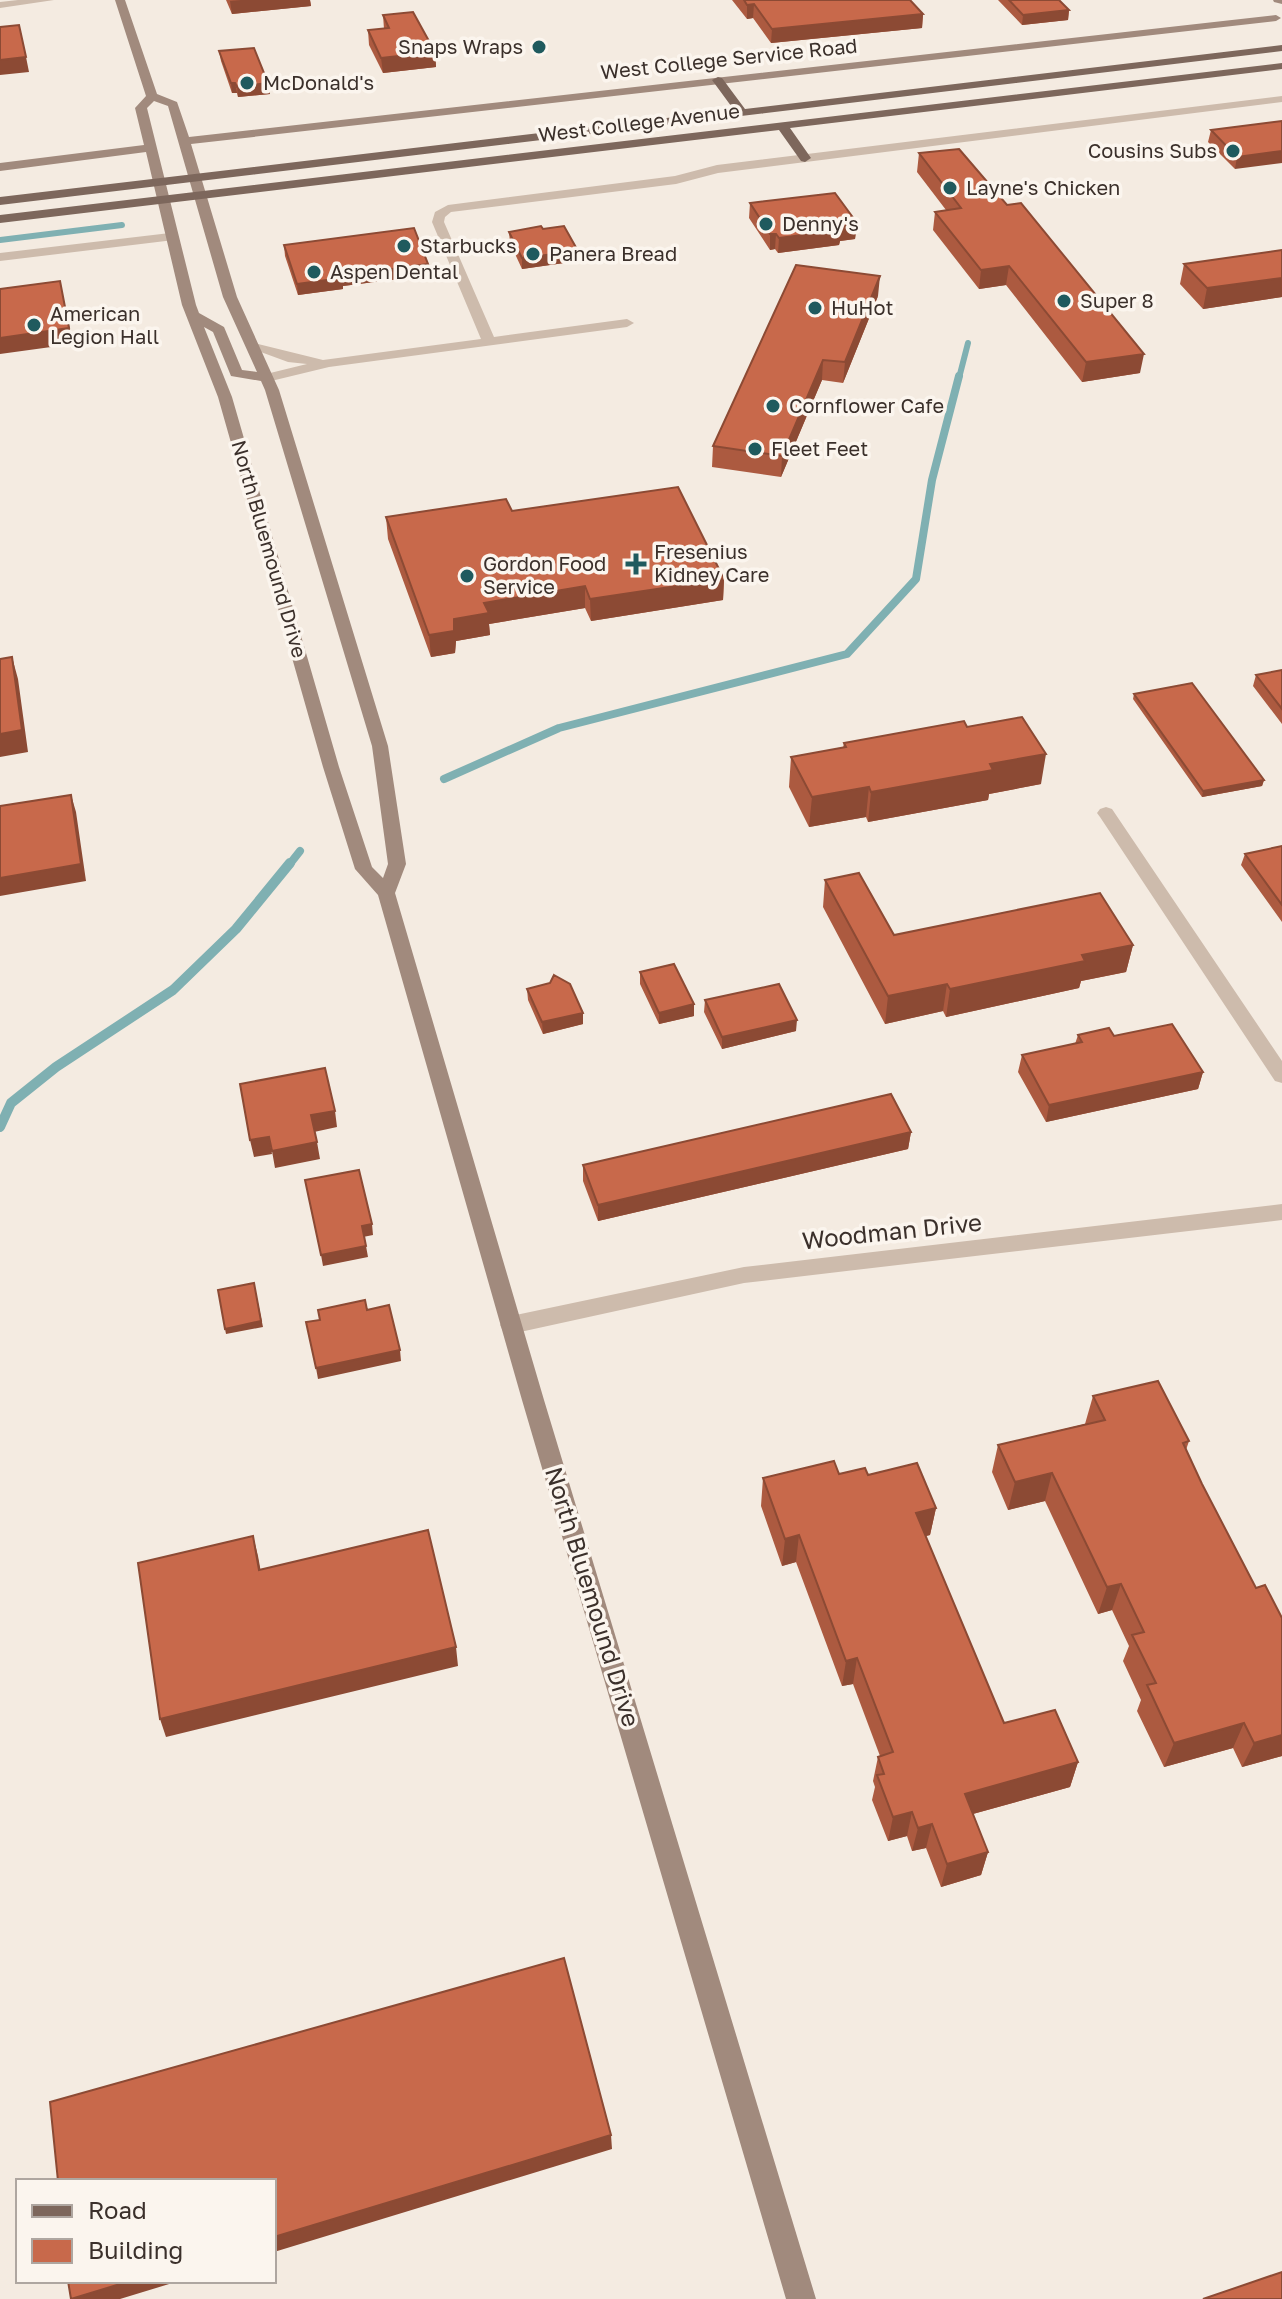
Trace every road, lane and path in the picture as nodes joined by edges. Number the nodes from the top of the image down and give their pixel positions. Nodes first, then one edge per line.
1 (49, 0) edge
2 (120, 0) edge
3 (1262, 4) dead end
4 (0, 5) edge
5 (1279, 21) edge
6 (1282, 48) edge
7 (1282, 66) edge
8 (718, 80) junction
9 (152, 96) junction
10 (1282, 99) edge
11 (742, 113) junction
12 (782, 126) junction
13 (187, 141) junction
14 (151, 148) junction
15 (805, 158) junction
16 (0, 167) edge
17 (194, 178) junction
18 (158, 182) junction
19 (199, 195) junction
20 (162, 199) junction
21 (0, 201) edge
22 (0, 219) edge
23 (170, 237) junction
24 (0, 257) edge
25 (194, 316) junction
26 (627, 323) dead end
27 (489, 342) junction
28 (254, 347) junction
29 (329, 363) junction
30 (267, 378) junction
31 (1106, 813) dead end
32 (386, 893) junction
33 (1282, 1076) edge
34 (1282, 1212) edge
35 (511, 1325) junction
36 (801, 2299) edge

1 - 4 street
2 - 9 main road
3 - 5 main road
5 - 8 main road, West College Service Road
6 - 11 main road, West College Avenue
7 - 12 main road, West College Avenue
8 - 11 main road
8 - 13 main road, West College Service Road
9 - 13 main road, North Bluemound Drive
9 - 14 main road, North Bluemound Drive
10 - 15 street
11 - 17 main road, West College Avenue
12 - 15 main road
12 - 19 main road, West College Avenue
13 - 17 main road, North Bluemound Drive
14 - 16 main road
14 - 18 main road, North Bluemound Drive
15 - 27 street
17 - 18 main road, West College Avenue
17 - 19 main road, North Bluemound Drive
18 - 20 main road, North Bluemound Drive
18 - 21 main road, West College Avenue
19 - 20 main road, West College Avenue
19 - 28 main road, North Bluemound Drive
20 - 22 main road, West College Avenue
20 - 23 main road, North Bluemound Drive
23 - 24 street
23 - 25 main road, North Bluemound Drive
25 - 30 main road
25 - 32 main road, North Bluemound Drive
26 - 27 street
27 - 29 street
28 - 29 street
28 - 30 main road, North Bluemound Drive
29 - 30 street
30 - 32 main road, North Bluemound Drive
31 - 33 street
32 - 35 main road, North Bluemound Drive
34 - 35 street, Woodman Drive
35 - 36 main road, North Bluemound Drive

